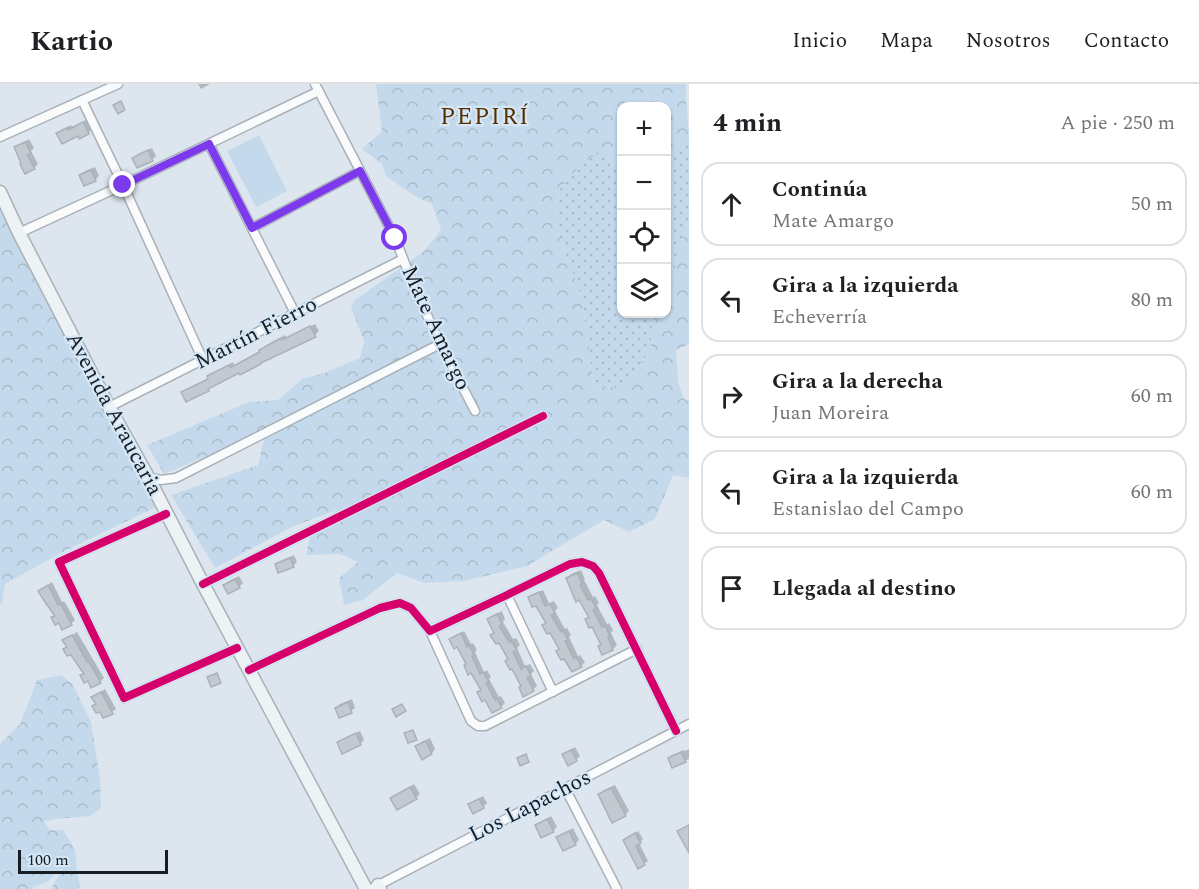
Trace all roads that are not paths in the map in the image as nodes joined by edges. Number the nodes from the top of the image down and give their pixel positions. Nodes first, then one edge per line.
1 (118, 84) edge
2 (317, 88) edge
3 (82, 100) junction
4 (0, 137) edge
5 (209, 144) junction
6 (360, 171) junction
7 (123, 185) junction
8 (0, 192) edge
9 (252, 228) junction
10 (19, 232) junction
11 (403, 259) junction
12 (295, 314) junction
13 (440, 344) junction
14 (203, 360) junction
15 (109, 407) junction
16 (475, 411) dead end
17 (543, 416) dead end
18 (148, 477) junction
19 (166, 514) junction
20 (203, 584) junction
21 (507, 595) junction
22 (429, 631) junction
23 (237, 648) junction
24 (637, 649) junction
25 (249, 670) junction
26 (553, 692) junction
27 (689, 724) edge
28 (676, 731) junction
29 (565, 788) junction
30 (374, 888) edge
31 (617, 889) edge

1 - 3 street
2 - 5 street
2 - 6 street, Mate Amargo
3 - 4 street
3 - 7 street
5 - 7 street
5 - 9 street
6 - 9 street
6 - 11 street, Mate Amargo
7 - 10 street
7 - 14 street
8 - 10 main road, Avenida Araucaria
9 - 12 street
10 - 15 main road, Avenida Araucaria
11 - 12 street, Martín Fierro
11 - 13 street, Mate Amargo
12 - 14 street, Martín Fierro
13 - 16 street, Mate Amargo
13 - 18 street
14 - 15 street, Martín Fierro
15 - 18 main road, Avenida Araucaria
17 - 20 street
18 - 19 main road, Avenida Araucaria
19 - 20 main road, Avenida Araucaria
19 - 23 street
20 - 23 main road, Avenida Araucaria
21 - 22 street
21 - 24 street
21 - 26 street
22 - 25 street
22 - 26 street
23 - 25 main road, Avenida Araucaria
24 - 26 street
24 - 28 street
25 - 30 main road, Avenida Araucaria
27 - 28 street, Los Lapachos
28 - 29 street, Los Lapachos
29 - 30 street, Los Lapachos
29 - 31 street

